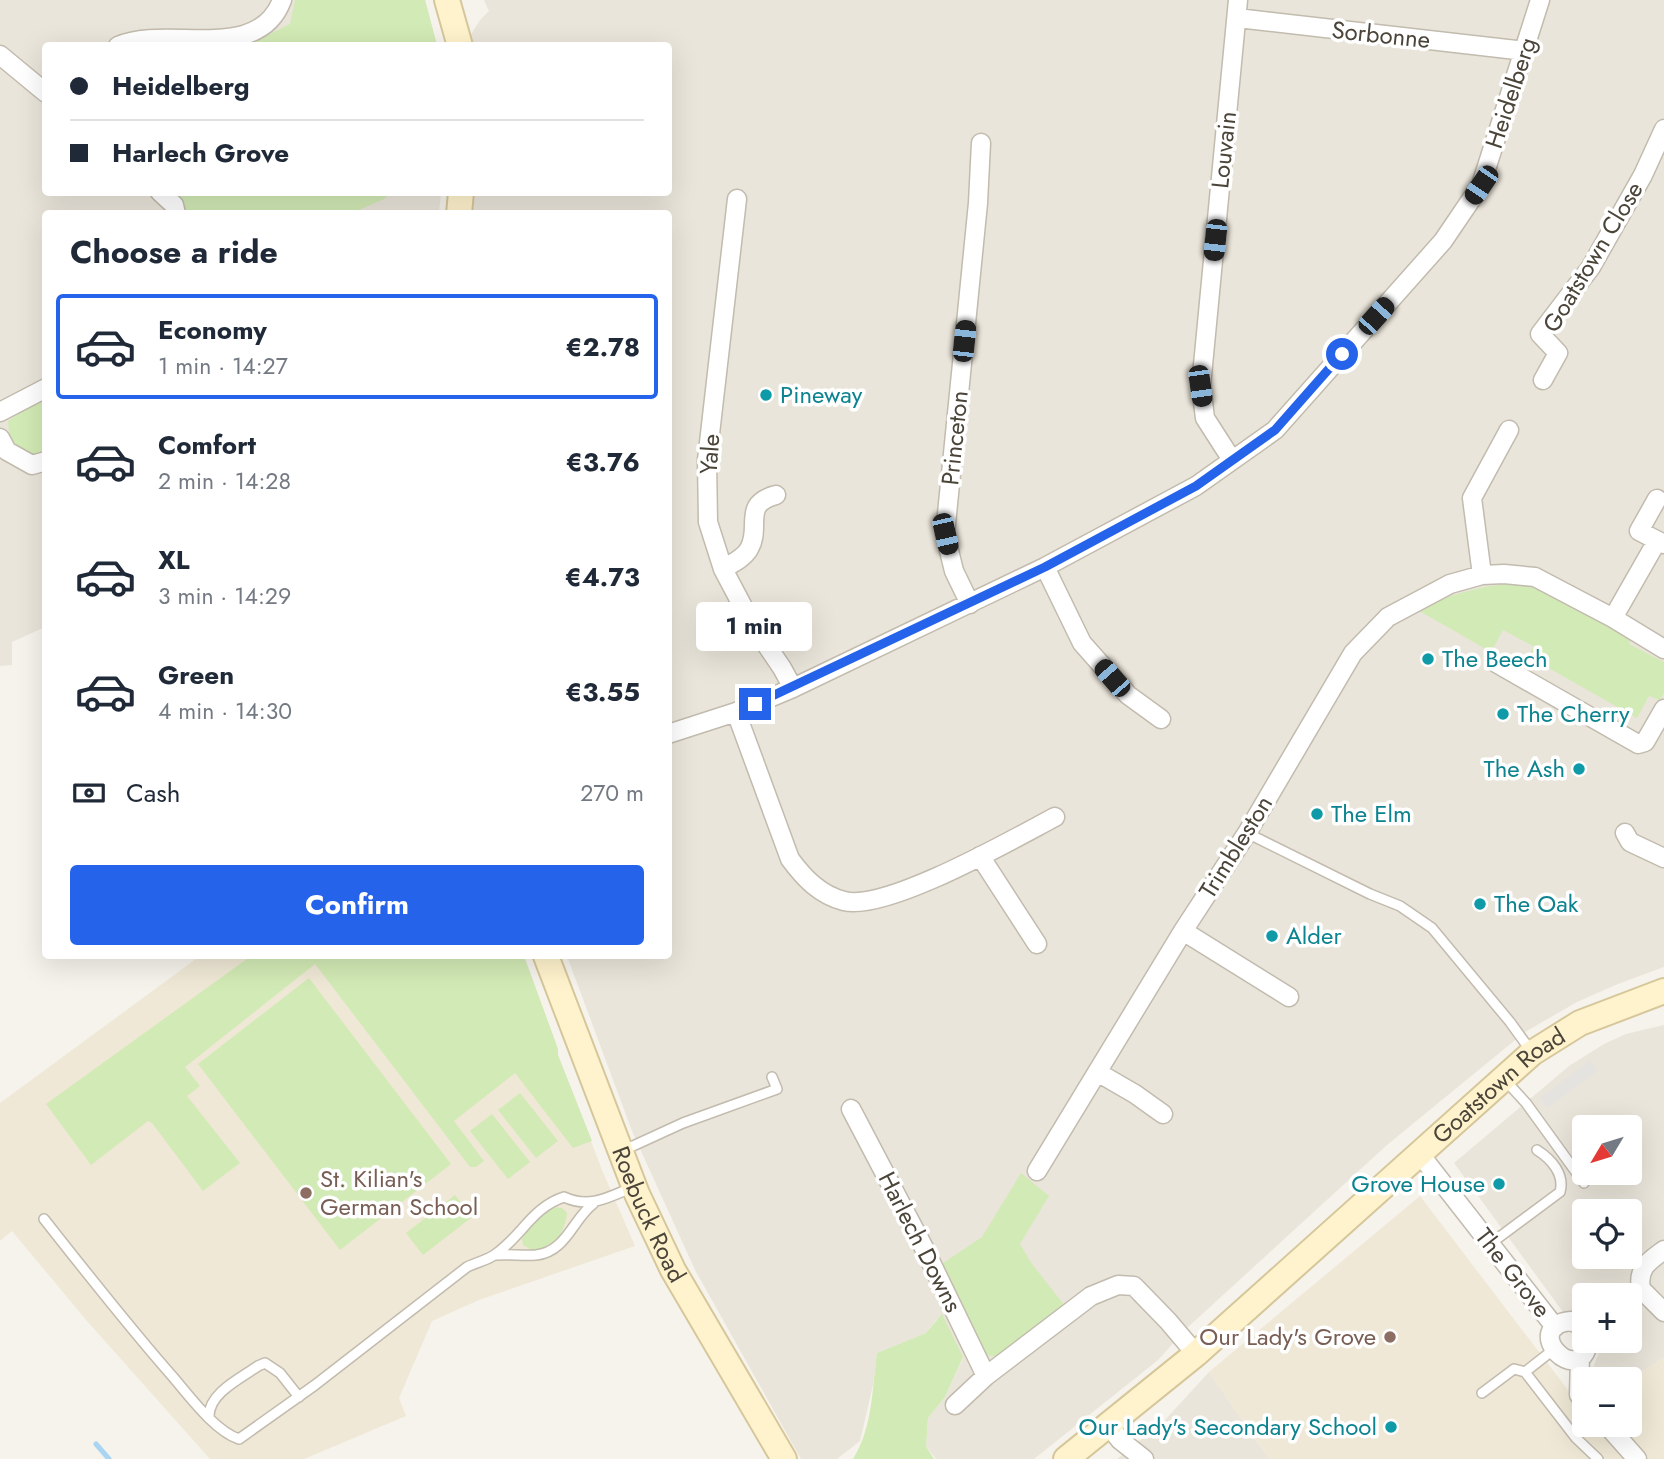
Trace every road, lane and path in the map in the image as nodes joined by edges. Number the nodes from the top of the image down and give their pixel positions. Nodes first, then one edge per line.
1 (282, 0) edge
2 (1238, 0) edge
3 (1540, 0) edge
4 (450, 1) edge
5 (1237, 18) junction
6 (125, 42) edge
7 (459, 42) edge
8 (1525, 51) junction
9 (0, 55) edge
10 (42, 90) edge
11 (1664, 129) edge
12 (981, 143) dead end
13 (164, 196) edge
14 (737, 199) dead end
15 (175, 210) edge
16 (1542, 380) dead end
17 (42, 390) edge
18 (0, 412) edge
19 (1509, 430) dead end
20 (0, 438) edge
21 (1232, 460) junction
22 (42, 462) edge
23 (776, 495) dead end
24 (1657, 499) dead end
25 (1660, 542) edge
26 (1045, 567) junction
27 (723, 569) junction
28 (1482, 575) junction
29 (970, 604) junction
30 (1613, 618) junction
31 (1664, 649) edge
32 (1496, 663) dead end
33 (793, 688) junction
34 (1664, 709) edge
35 (736, 712) junction
36 (1161, 719) dead end
37 (672, 733) edge
38 (1055, 817) dead end
39 (1247, 833) junction
40 (1625, 833) dead end
41 (980, 856) junction
42 (1664, 859) edge
43 (1183, 931) junction
44 (1037, 944) dead end
45 (547, 959) edge
46 (1664, 991) edge
47 (1289, 997) dead end
48 (1532, 1053) junction
49 (1097, 1072) junction
50 (772, 1077) dead end
51 (1503, 1078) junction
52 (851, 1109) dead end
53 (1163, 1114) dead end
54 (1536, 1150) dead end
55 (619, 1152) junction
56 (1419, 1153) junction
57 (1572, 1166) edge
58 (1037, 1171) dead end
59 (633, 1187) junction
60 (595, 1203) junction
61 (44, 1219) dead end
62 (1490, 1244) junction
63 (1664, 1250) edge
64 (495, 1255) junction
65 (1638, 1283) edge
66 (1642, 1298) edge
67 (1664, 1312) edge
68 (1572, 1321) edge
69 (1555, 1327) junction
70 (1553, 1350) junction
71 (1583, 1353) edge
72 (1196, 1354) junction
73 (1580, 1357) junction
74 (1580, 1367) edge
75 (1525, 1372) junction
76 (986, 1376) junction
77 (1482, 1393) dead end
78 (299, 1397) junction
79 (955, 1405) dead end
80 (209, 1416) junction
81 (1109, 1426) junction
82 (1618, 1437) edge
83 (784, 1459) edge
84 (1066, 1459) edge
85 (1144, 1459) edge
86 (1598, 1459) edge
87 (1637, 1459) edge

1 - 6 street
2 - 5 street, Louvain
3 - 8 street, Heidelberg
4 - 7 main road
5 - 8 street, Sorbonne
5 - 21 street, Louvain
8 - 21 street, Heidelberg
9 - 10 street
11 - 16 street, Goatstown Close
12 - 29 street, Princeton
13 - 15 street
14 - 27 street, Yale
17 - 18 street
19 - 28 street
20 - 22 street
21 - 26 street, Heidelberg
23 - 27 street
24 - 25 street
25 - 30 street
26 - 29 street, Heidelberg
26 - 36 street
27 - 33 street, Yale
28 - 30 street, Trimbleston
28 - 39 street, Trimbleston
29 - 33 street, Heidelberg
30 - 31 street, Trimbleston
32 - 34 street
33 - 35 street, Heidelberg
35 - 37 street, Heidelberg
35 - 41 street
38 - 41 street
39 - 43 street, Trimbleston
39 - 48 lane
40 - 42 street
41 - 44 street
43 - 47 street
43 - 49 street, Trimbleston
45 - 55 main road, Roebuck Road
46 - 48 main road, Goatstown Road
48 - 51 main road, Goatstown Road
49 - 53 street
49 - 58 street, Trimbleston
50 - 55 lane
51 - 56 main road, Goatstown Road
51 - 57 lane
52 - 76 street, Harlech Downs
54 - 62 lane
55 - 59 main road, Roebuck Road
56 - 62 street, The Grove
56 - 72 main road, Goatstown Road
59 - 60 lane
59 - 83 main road, Roebuck Road
60 - 64 lane
60 - 64 lane
61 - 80 lane
62 - 69 street, The Grove
63 - 65 street
64 - 78 lane
66 - 67 street
68 - 69 street, The Grove
69 - 70 street, The Grove
70 - 73 street, The Grove
70 - 75 lane
71 - 73 street
72 - 76 street
72 - 81 main road, Goatstown Road
73 - 74 street
75 - 77 lane
75 - 86 lane
76 - 79 street
78 - 80 lane
78 - 80 lane
81 - 84 main road, Goatstown Road
81 - 85 street
82 - 87 street

